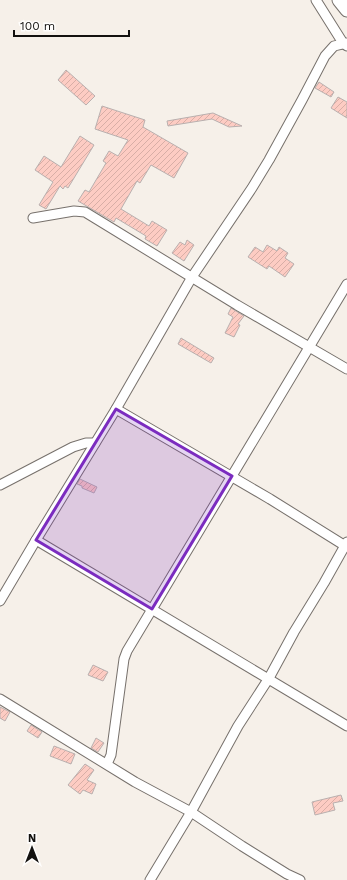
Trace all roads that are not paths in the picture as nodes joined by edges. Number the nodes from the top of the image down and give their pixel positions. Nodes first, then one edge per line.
1 (316, 0) edge
2 (339, 0) edge
3 (347, 10) edge
4 (346, 44) edge
5 (33, 218) dead end
6 (192, 277) junction
7 (347, 284) edge
8 (309, 347) junction
9 (347, 369) edge
10 (116, 409) junction
11 (95, 443) junction
12 (232, 476) junction
13 (0, 486) edge
14 (36, 540) junction
15 (346, 545) edge
16 (0, 602) edge
17 (152, 609) junction
18 (268, 678) junction
19 (0, 699) edge
20 (347, 726) edge
21 (107, 764) junction
22 (191, 812) junction
23 (150, 880) edge
24 (300, 880) edge

1 - 4 street
2 - 3 highway
4 - 6 street
5 - 6 street
6 - 8 street
6 - 10 street
7 - 8 street
8 - 9 street
8 - 12 street
10 - 11 street
10 - 12 street
11 - 13 street
11 - 14 street
12 - 15 street
12 - 17 street
14 - 16 street
14 - 17 street
15 - 18 street
17 - 18 street
17 - 21 street
18 - 20 street
18 - 22 street
19 - 21 street
21 - 22 street
22 - 23 street
22 - 24 street

